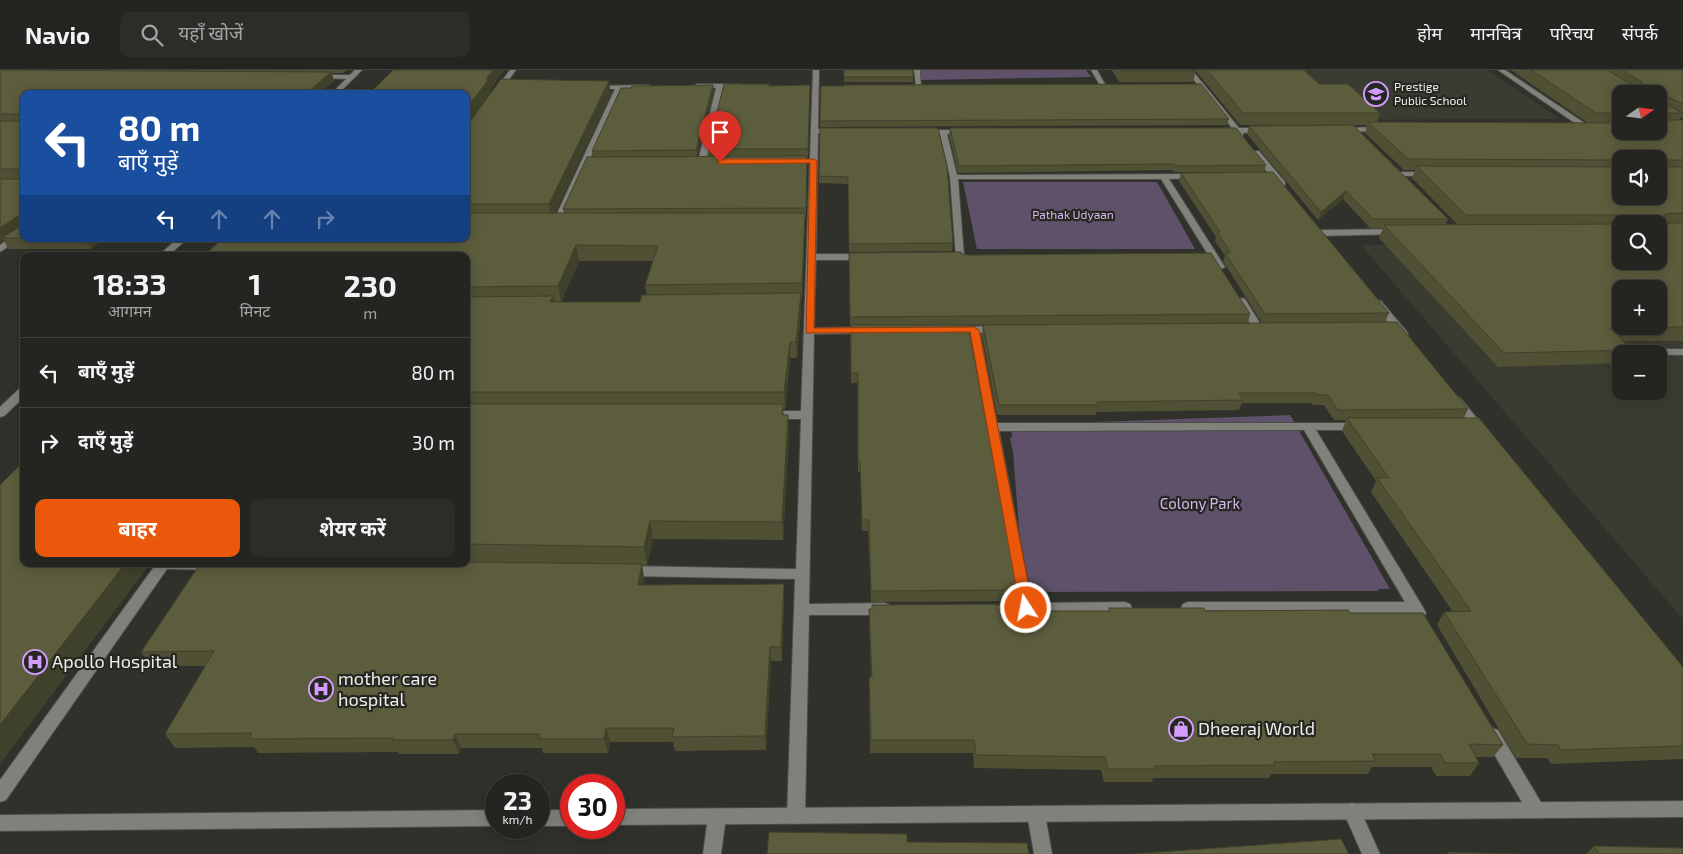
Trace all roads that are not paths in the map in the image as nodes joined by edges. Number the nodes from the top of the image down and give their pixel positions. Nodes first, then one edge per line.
1 (359, 70) edge
2 (513, 70) edge
3 (816, 70) edge
4 (917, 70) edge
5 (1094, 70) edge
6 (1188, 70) edge
7 (1501, 70) edge
8 (313, 77) edge
9 (352, 77) junction
10 (656, 86) edge
11 (693, 86) edge
12 (720, 86) junction
13 (749, 86) edge
14 (910, 86) edge
15 (919, 86) junction
16 (929, 86) edge
17 (1094, 86) edge
18 (1103, 86) junction
19 (1113, 86) edge
20 (501, 87) junction
21 (511, 87) edge
22 (590, 87) edge
23 (619, 87) junction
24 (338, 90) edge
25 (491, 101) edge
26 (1568, 128) edge
27 (1393, 129) edge
28 (1238, 130) junction
29 (1276, 130) edge
30 (1334, 130) edge
31 (815, 131) junction
32 (1208, 131) edge
33 (844, 132) edge
34 (914, 132) edge
35 (943, 132) junction
36 (973, 132) edge
37 (584, 162) junction
38 (594, 162) edge
39 (692, 162) edge
40 (702, 162) junction
41 (711, 162) edge
42 (1394, 168) edge
43 (1439, 174) edge
44 (1163, 176) junction
45 (1209, 176) edge
46 (954, 177) junction
47 (1286, 190) edge
48 (546, 224) edge
49 (1408, 232) edge
50 (20, 235) edge
51 (179, 242) edge
52 (1333, 248) edge
53 (0, 249) edge
54 (167, 252) edge
55 (959, 256) edge
56 (811, 257) junction
57 (880, 257) edge
58 (1227, 278) edge
59 (1368, 291) edge
60 (1237, 295) edge
61 (1258, 328) edge
62 (1013, 329) edge
63 (809, 330) junction
64 (877, 330) edge
65 (945, 330) edge
66 (974, 330) junction
67 (1409, 342) edge
68 (1667, 352) edge
69 (1683, 352) edge
70 (1446, 388) edge
71 (20, 394) edge
72 (0, 413) edge
73 (758, 415) edge
74 (807, 415) junction
75 (1457, 425) edge
76 (1477, 425) junction
77 (1308, 426) junction
78 (1377, 426) edge
79 (992, 427) junction
80 (1489, 441) edge
81 (161, 567) edge
82 (612, 571) edge
83 (802, 574) junction
84 (1415, 607) junction
85 (1026, 608) junction
86 (1136, 608) edge
87 (1176, 608) edge
88 (899, 609) edge
89 (987, 609) edge
90 (801, 610) junction
91 (1425, 624) edge
92 (1486, 726) edge
93 (0, 794) edge
94 (1536, 810) junction
95 (1352, 811) junction
96 (1681, 812) edge
97 (1036, 814) junction
98 (717, 816) junction
99 (796, 816) junction
100 (625, 817) edge
101 (485, 818) edge
102 (0, 823) edge
103 (712, 854) edge
104 (1043, 854) edge
105 (1371, 854) edge

1 - 9 street
2 - 20 street
3 - 31 street
4 - 15 street
5 - 18 street
6 - 28 street
7 - 26 street
8 - 9 street
9 - 24 street
10 - 23 street
11 - 12 street
12 - 13 street
12 - 40 street
14 - 15 street
15 - 16 street
17 - 18 street
18 - 19 street
20 - 21 street
20 - 25 street
22 - 23 street
23 - 37 street
27 - 30 street
28 - 29 street
28 - 32 street
28 - 47 street
31 - 33 street
31 - 56 street
34 - 35 street
35 - 36 street
35 - 46 street
37 - 38 street
37 - 48 street
39 - 40 street
40 - 41 street
42 - 43 street
44 - 45 street
44 - 46 street
44 - 58 street
46 - 55 street
49 - 52 street
50 - 53 street
51 - 54 street
56 - 57 street
56 - 63 street
59 - 67 street
60 - 61 street
62 - 66 street
63 - 64 street
63 - 74 street
65 - 66 street
66 - 79 street
68 - 69 street
70 - 76 street
71 - 72 street
73 - 74 street
74 - 83 street
75 - 76 street
76 - 80 street
77 - 78 street
77 - 79 street
77 - 84 street
79 - 85 street
81 - 93 street
82 - 83 street
83 - 90 street
84 - 87 street
84 - 91 street
85 - 86 street
85 - 89 street
88 - 90 street
90 - 99 street
92 - 94 street
94 - 95 street
94 - 96 street
95 - 97 street
95 - 105 street
97 - 99 street
97 - 104 street
98 - 99 street
98 - 100 street
98 - 103 street
101 - 102 street

